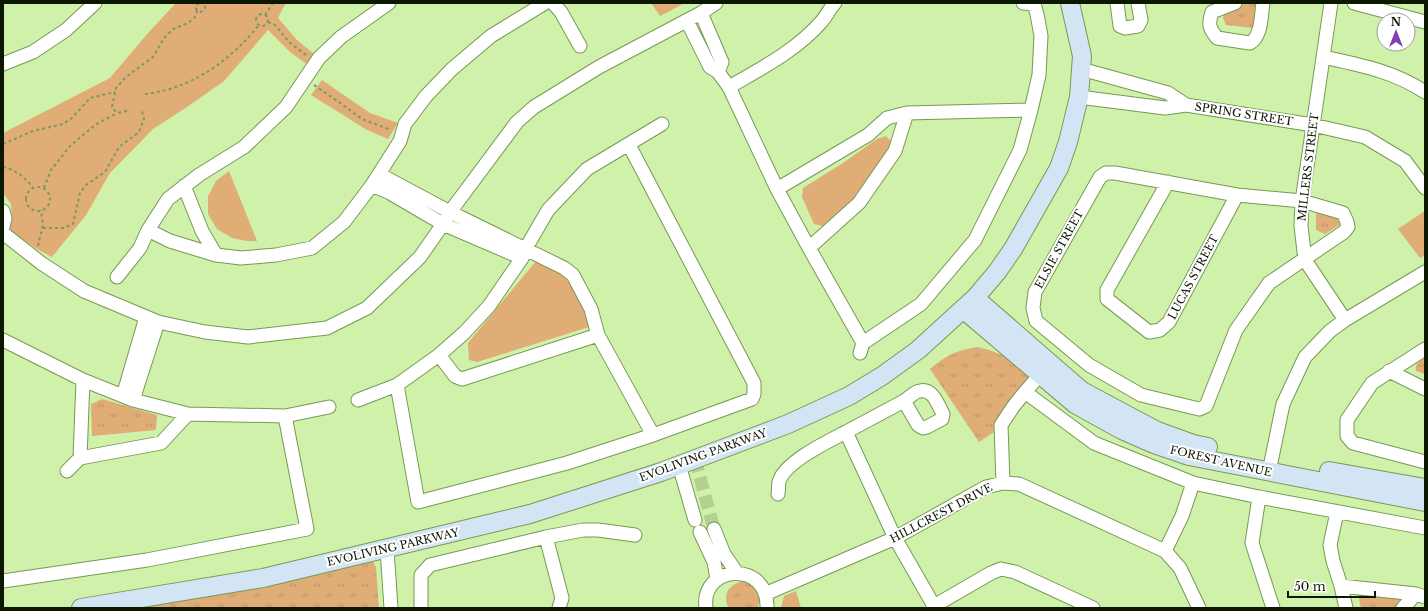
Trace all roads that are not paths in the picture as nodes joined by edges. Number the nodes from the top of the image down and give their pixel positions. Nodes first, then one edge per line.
1 (95, 3) edge
2 (389, 3) edge
3 (545, 3) edge
4 (553, 3) edge
5 (716, 3) edge
6 (834, 3) edge
7 (1023, 3) edge
8 (1070, 3) edge
9 (1117, 3) edge
10 (1138, 3) edge
11 (1235, 3) edge
12 (1263, 3) edge
13 (1332, 3) edge
14 (1354, 3) edge
15 (701, 13) junction
16 (687, 21) junction
17 (1425, 22) edge
18 (580, 46) dead end
19 (1323, 57) junction
20 (3, 64) edge
21 (1081, 69) junction
22 (718, 72) junction
23 (729, 87) junction
24 (1425, 92) edge
25 (1079, 97) junction
26 (1186, 105) junction
27 (1031, 110) junction
28 (907, 112) junction
29 (662, 124) dead end
30 (1313, 125) junction
31 (629, 145) junction
32 (379, 174) junction
33 (1168, 182) junction
34 (372, 185) junction
35 (184, 186) junction
36 (1425, 188) edge
37 (777, 189) junction
38 (1237, 195) junction
39 (1302, 201) junction
40 (3, 211) edge
41 (450, 212) junction
42 (444, 224) junction
43 (3, 227) edge
44 (148, 230) junction
45 (3, 233) edge
46 (809, 248) junction
47 (524, 253) junction
48 (216, 255) junction
49 (1305, 260) junction
50 (1425, 272) edge
51 (117, 278) dead end
52 (969, 304) junction
53 (152, 319) junction
54 (1345, 320) junction
55 (598, 335) junction
56 (3, 340) edge
57 (1425, 349) edge
58 (439, 355) junction
59 (1045, 370) junction
60 (1389, 371) junction
61 (84, 380) junction
62 (397, 385) junction
63 (1425, 389) edge
64 (1025, 392) junction
65 (128, 398) junction
66 (358, 400) dead end
67 (904, 401) dead end
68 (328, 408) dead end
69 (188, 414) junction
70 (285, 416) junction
71 (846, 432) junction
72 (653, 435) junction
73 (80, 458) junction
74 (1425, 462) edge
75 (680, 465) junction
76 (1271, 466) junction
77 (67, 471) dead end
78 (1003, 483) junction
79 (1194, 483) junction
80 (1425, 488) edge
81 (778, 494) dead end
82 (1259, 497) junction
83 (1425, 502) edge
84 (1337, 512) junction
85 (1425, 528) edge
86 (714, 529) tunnel mouth
87 (635, 535) dead end
88 (546, 537) junction
89 (896, 538) junction
90 (387, 549) junction
91 (1165, 551) junction
92 (737, 573) junction
93 (717, 579) junction
94 (3, 581) edge
95 (1341, 586) junction
96 (765, 594) junction
97 (1420, 596) edge
98 (934, 607) edge
99 (81, 608) edge
100 (391, 608) edge
101 (421, 608) edge
102 (559, 608) edge
103 (706, 608) edge
104 (767, 608) edge
105 (1093, 608) edge
106 (1199, 608) edge
107 (1273, 608) edge
108 (1346, 608) edge
109 (1403, 608) edge

1 - 20 street
2 - 35 street
3 - 32 street
4 - 18 street
5 - 15 street
6 - 23 street
7 - 27 street
8 - 21 street, EVOLIVING PARKWAY
9 - 10 street
11 - 12 street
13 - 19 street, MILLERS STREET
14 - 17 street
15 - 16 street
15 - 22 street
16 - 22 street
16 - 41 street
19 - 24 street
19 - 30 street, MILLERS STREET
21 - 25 street, EVOLIVING PARKWAY
21 - 26 street, SPRING STREET
22 - 23 street
23 - 37 street
25 - 26 street, SPRING STREET
25 - 52 street, EVOLIVING PARKWAY
26 - 30 street, SPRING STREET
27 - 28 street
27 - 46 street
28 - 37 street
28 - 46 street
29 - 31 street
30 - 36 street, SPRING STREET
30 - 39 street, MILLERS STREET
31 - 47 street
31 - 72 street
32 - 34 street
32 - 41 street
33 - 38 street, ELSIE STREET
33 - 38 street, LUCAS STREET
33 - 49 street, ELSIE STREET
34 - 42 street
34 - 48 street
35 - 44 street
35 - 48 street
37 - 46 street
38 - 39 street, ELSIE STREET
39 - 49 street, MILLERS STREET
39 - 49 street, ELSIE STREET
40 - 43 street
41 - 42 street
41 - 47 street
42 - 47 street
42 - 53 street
44 - 48 street
44 - 51 street
45 - 53 street
47 - 55 street
47 - 58 street
49 - 54 street, MILLERS STREET
50 - 54 street
52 - 59 street, FOREST AVENUE
52 - 75 street, EVOLIVING PARKWAY
53 - 65 street
54 - 76 street
55 - 58 street
55 - 72 street
56 - 61 street
57 - 60 street
58 - 62 street
59 - 64 street
59 - 76 street, FOREST AVENUE
60 - 63 street
60 - 74 street
61 - 65 street
61 - 73 street
62 - 66 street
62 - 72 street
64 - 78 street
64 - 79 street
65 - 69 street
67 - 71 street
68 - 70 street
69 - 70 street
69 - 73 street
70 - 94 street
71 - 81 street
71 - 89 street
73 - 77 street
75 - 90 street, EVOLIVING PARKWAY
75 - 93 street
76 - 80 street, FOREST AVENUE
76 - 83 street, FOREST AVENUE
78 - 89 street, HILLCREST DRIVE
78 - 91 street, HILLCREST DRIVE
79 - 82 street
79 - 91 street
82 - 84 street
82 - 107 street
84 - 85 street
84 - 95 street
86 - 92 street
87 - 88 street
88 - 101 street
88 - 102 street
89 - 96 street, HILLCREST DRIVE
89 - 98 street
90 - 99 street, EVOLIVING PARKWAY
90 - 100 street
91 - 106 street, HILLCREST DRIVE
92 - 93 street
92 - 96 street
93 - 103 street
95 - 97 street
95 - 108 street
96 - 104 street
97 - 109 street
98 - 105 street

